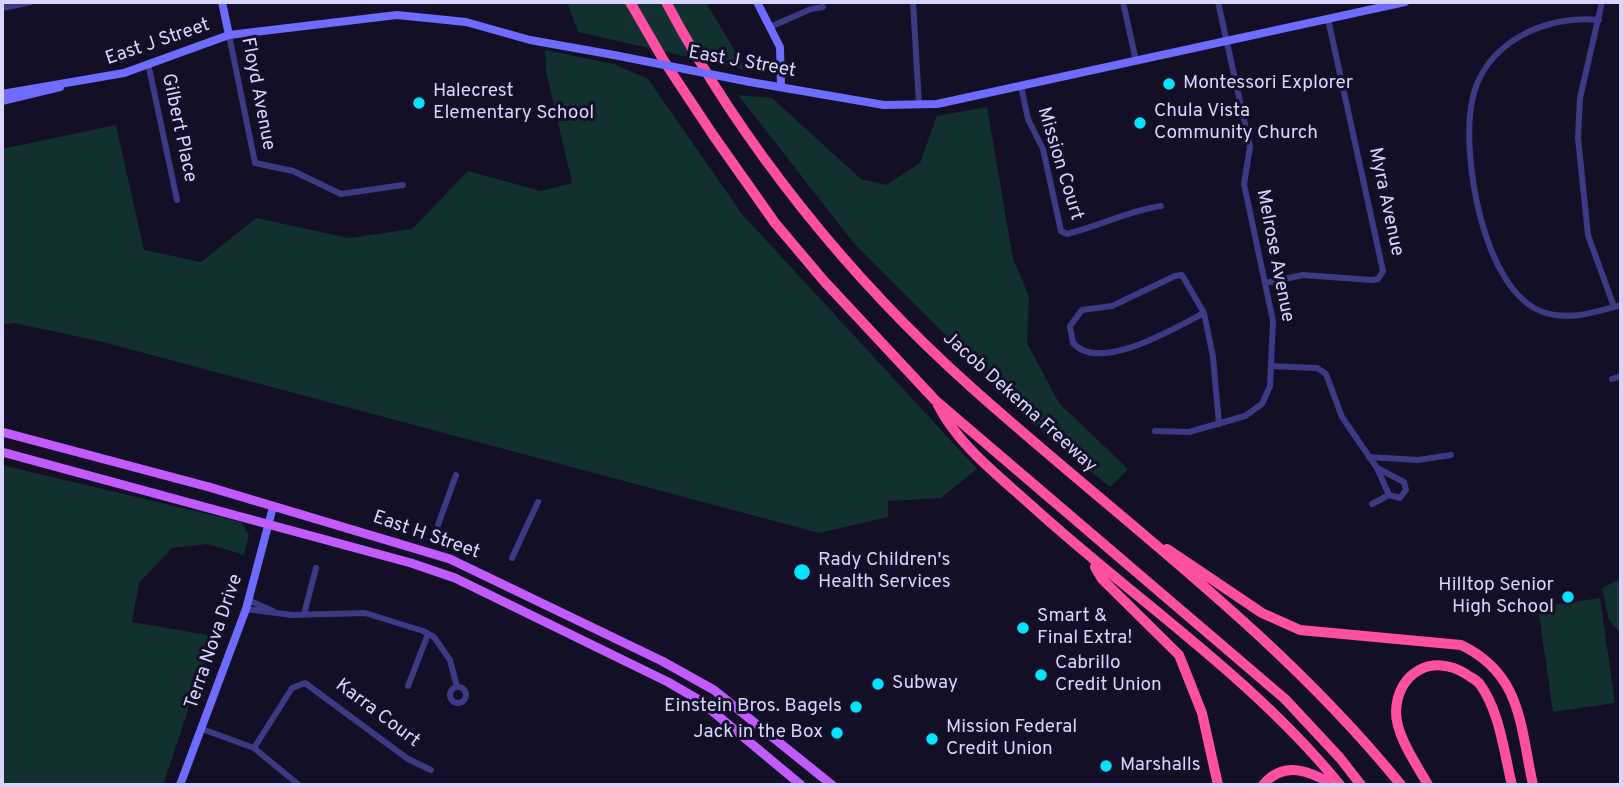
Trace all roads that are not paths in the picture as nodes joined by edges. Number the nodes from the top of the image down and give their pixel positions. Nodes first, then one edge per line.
1 (31, 2) edge
2 (222, 2) edge
3 (630, 2) edge
4 (666, 2) edge
5 (757, 2) edge
6 (913, 2) edge
7 (1123, 2) edge
8 (1218, 2) edge
9 (1405, 2) edge
10 (1602, 2) edge
11 (823, 7) dead end
12 (2, 8) edge
13 (1328, 19) junction
14 (1599, 20) junction
15 (770, 27) junction
16 (229, 35) junction
17 (1226, 42) junction
18 (1136, 61) junction
19 (148, 63) junction
20 (76, 83) junction
21 (781, 86) junction
22 (1021, 86) junction
23 (2, 94) edge
24 (2, 101) edge
25 (919, 105) junction
26 (403, 185) dead end
27 (177, 200) dead end
28 (1161, 206) dead end
29 (1265, 283) junction
30 (1617, 306) edge
31 (1204, 313) junction
32 (1271, 366) junction
33 (1621, 376) edge
34 (1612, 379) dead end
35 (935, 400) junction
36 (1219, 425) junction
37 (1155, 431) dead end
38 (2, 432) edge
39 (2, 452) edge
40 (1451, 455) dead end
41 (1369, 457) junction
42 (1377, 468) junction
43 (456, 475) dead end
44 (276, 495) dead end
45 (1389, 495) junction
46 (538, 502) dead end
47 (1372, 504) dead end
48 (273, 507) junction
49 (1125, 520) junction
50 (268, 524) junction
51 (438, 525) dead end
52 (512, 558) dead end
53 (1090, 559) junction
54 (316, 568) dead end
55 (247, 605) junction
56 (304, 614) junction
57 (428, 634) junction
58 (408, 686) dead end
59 (457, 687) dead end
60 (202, 729) junction
61 (254, 748) junction
62 (431, 770) dead end
63 (180, 785) edge
64 (299, 785) edge
65 (801, 785) edge
66 (832, 785) edge
67 (1218, 785) edge
68 (1263, 785) edge
69 (1337, 785) edge
70 (1361, 785) edge
71 (1401, 785) edge
72 (1428, 785) edge
73 (1512, 785) edge
74 (1532, 785) edge

1 - 12 street
2 - 16 street, Floyd Avenue
3 - 35 highway
4 - 49 highway, Jacob Dekema Freeway
5 - 15 street
6 - 25 street
7 - 18 street
8 - 17 street, Melrose Avenue
9 - 13 street, East J Street
10 - 14 street
11 - 15 street
13 - 17 street, East J Street
13 - 29 street, Myra Avenue
14 - 30 street
14 - 30 street
15 - 21 street
16 - 19 street, East J Street
16 - 21 street, East J Street, bridge
16 - 26 street, Floyd Avenue
17 - 18 street, East J Street
17 - 29 street, Melrose Avenue
18 - 22 street, East J Street
19 - 20 street, East J Street
19 - 27 street, Gilbert Place
20 - 23 street, East J Street
20 - 24 street, East J Street
21 - 25 street, East J Street
22 - 25 street, East J Street
22 - 28 street, Mission Court
29 - 32 street, Melrose Avenue
31 - 31 street
31 - 36 street
32 - 36 street, Melrose Avenue
32 - 41 street
33 - 34 street
35 - 53 highway
35 - 70 highway
36 - 37 street, Melrose Avenue
38 - 48 main road, East H Street
39 - 50 main road, East H Street
40 - 41 street
41 - 42 street
42 - 45 street
42 - 45 street
43 - 51 street
44 - 48 street
45 - 47 street
46 - 52 street
48 - 50 street, Terra Nova Drive
48 - 66 main road, East H Street
49 - 71 highway, Jacob Dekema Freeway
49 - 74 highway
50 - 55 street, Terra Nova Drive
50 - 65 main road, East H Street
53 - 67 highway
53 - 69 highway
54 - 56 street
55 - 56 street
55 - 60 street, Terra Nova Drive
56 - 57 street
57 - 58 street
57 - 59 street
60 - 61 street
60 - 63 street, Terra Nova Drive
61 - 62 street, Karra Court
61 - 64 street
68 - 69 highway
72 - 73 highway

